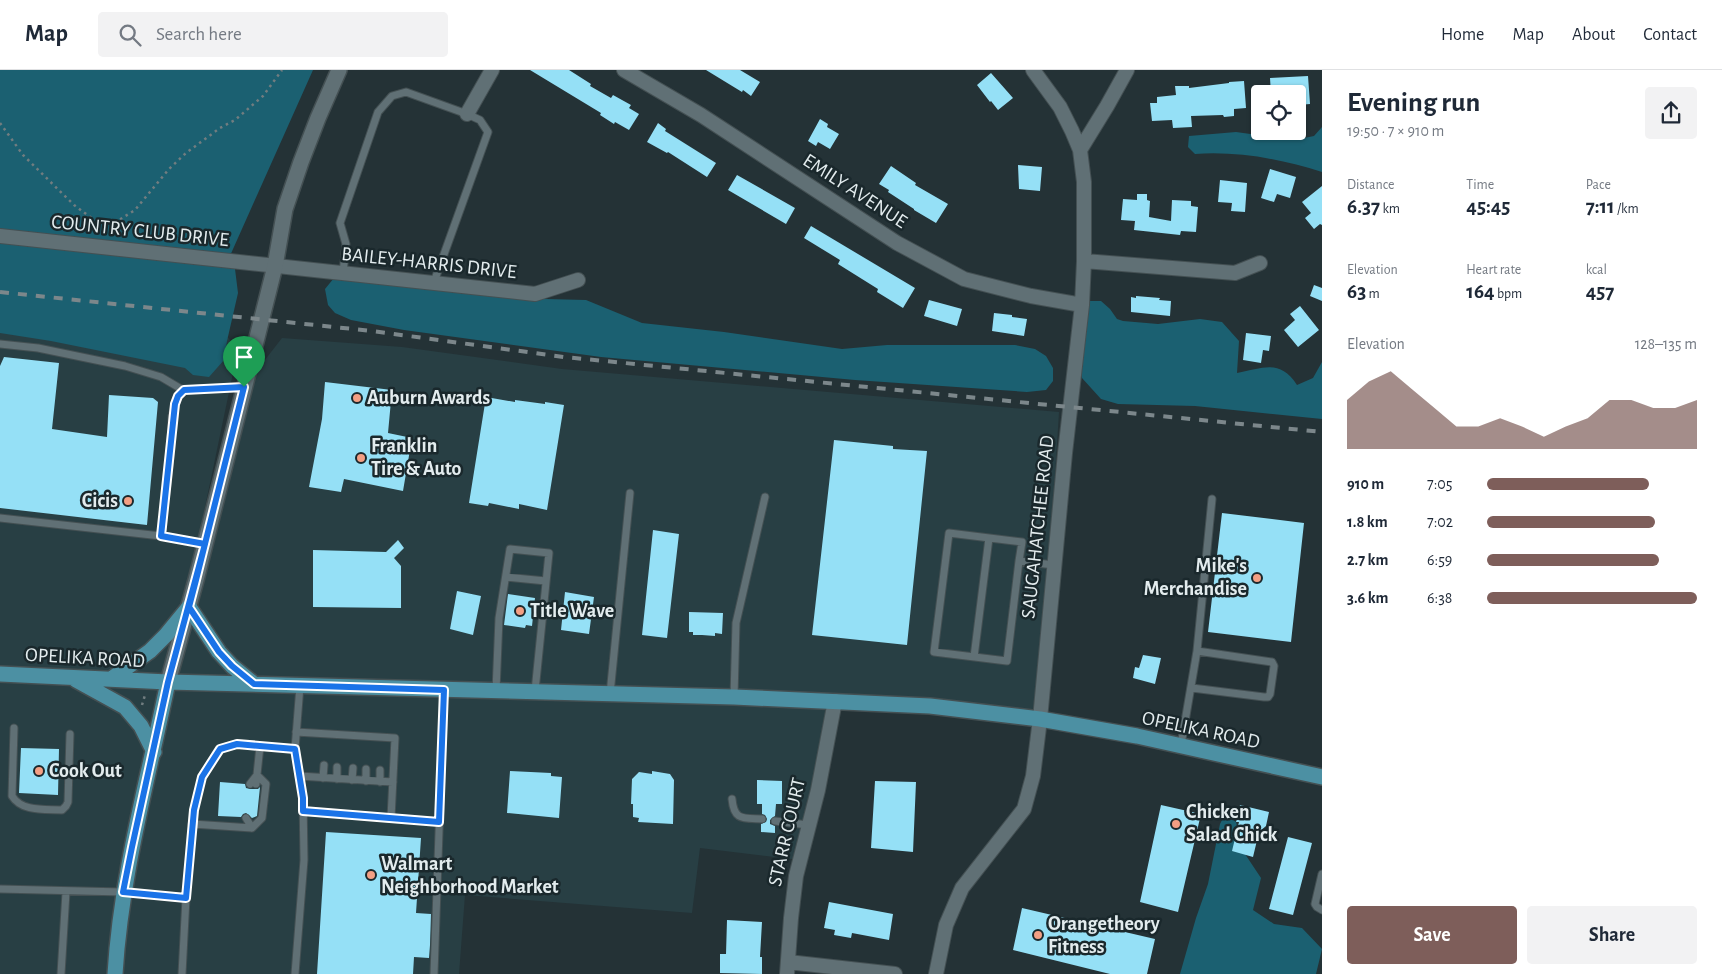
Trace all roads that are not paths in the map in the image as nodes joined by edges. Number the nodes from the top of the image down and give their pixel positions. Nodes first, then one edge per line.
1 (339, 70) edge
2 (492, 70) edge
3 (624, 70) edge
4 (1033, 70) edge
5 (1127, 70) edge
6 (466, 114) junction
7 (1080, 150) junction
8 (0, 236) edge
9 (1084, 261) junction
10 (1260, 263) dead end
11 (275, 266) junction
12 (343, 274) junction
13 (578, 280) dead end
14 (434, 282) junction
15 (1082, 305) junction
16 (0, 344) edge
17 (244, 387) junction
18 (184, 390) junction
19 (630, 493) dead end
20 (765, 497) dead end
21 (1212, 499) dead end
22 (0, 518) edge
23 (161, 536) junction
24 (989, 538) junction
25 (205, 544) junction
26 (1020, 561) junction
27 (1054, 565) junction
28 (506, 577) junction
29 (546, 581) junction
30 (189, 607) junction
31 (1197, 651) junction
32 (974, 657) junction
33 (0, 674) edge
34 (73, 678) junction
35 (110, 679) junction
36 (168, 682) junction
37 (254, 684) junction
38 (300, 686) junction
39 (1192, 688) junction
40 (444, 690) junction
41 (496, 691) junction
42 (535, 692) junction
43 (610, 694) junction
44 (734, 697) junction
45 (835, 701) junction
46 (1040, 720) junction
47 (14, 728) dead end
48 (296, 732) junction
49 (70, 734) dead end
50 (326, 734) junction
51 (339, 734) junction
52 (355, 735) junction
53 (368, 736) junction
54 (382, 737) junction
55 (325, 742) dead end
56 (339, 743) dead end
57 (354, 745) dead end
58 (1181, 745) junction
59 (260, 746) junction
60 (368, 746) dead end
61 (382, 746) dead end
62 (295, 749) junction
63 (154, 752) junction
64 (324, 766) dead end
65 (337, 766) dead end
66 (353, 768) dead end
67 (366, 768) dead end
68 (380, 770) dead end
69 (257, 775) junction
70 (299, 776) junction
71 (1322, 777) edge
72 (323, 778) junction
73 (337, 779) junction
74 (352, 780) junction
75 (366, 781) junction
76 (380, 782) junction
77 (393, 782) junction
78 (253, 784) dead end
79 (732, 799) dead end
80 (303, 811) junction
81 (250, 818) dead end
82 (391, 818) junction
83 (762, 819) dead end
84 (775, 821) dead end
85 (439, 822) junction
86 (192, 824) junction
87 (808, 825) junction
88 (252, 828) junction
89 (1322, 874) edge
90 (0, 889) edge
91 (66, 892) junction
92 (123, 892) junction
93 (186, 898) junction
94 (1322, 910) edge
95 (788, 968) edge
96 (61, 974) edge
97 (115, 974) edge
98 (182, 974) edge
99 (295, 974) edge
100 (434, 974) edge
101 (895, 974) edge
102 (936, 974) edge

1 - 11 main road
2 - 6 street
3 - 15 street, EMILY AVENUE
4 - 7 street, SAUGAHATCHEE ROAD
5 - 7 street
6 - 12 lane
6 - 14 lane
7 - 9 street, SAUGAHATCHEE ROAD
8 - 11 street, COUNTRY CLUB DRIVE
9 - 10 street
9 - 15 street, SAUGAHATCHEE ROAD
11 - 12 street, BAILEY-HARRIS DRIVE
11 - 17 main road
12 - 14 street, BAILEY-HARRIS DRIVE
13 - 14 street, BAILEY-HARRIS DRIVE
15 - 27 street, SAUGAHATCHEE ROAD
16 - 18 lane
17 - 18 lane
17 - 25 main road
18 - 23 lane
19 - 43 lane
20 - 44 lane
21 - 31 lane
22 - 23 lane
23 - 25 lane
24 - 26 lane
24 - 32 lane
24 - 32 lane
25 - 30 main road
26 - 27 lane
26 - 32 lane
27 - 46 street, SAUGAHATCHEE ROAD
28 - 29 lane
28 - 29 lane
28 - 41 lane
29 - 42 lane
30 - 35 main road
30 - 36 main road
30 - 37 main road
31 - 39 lane
31 - 39 lane
33 - 34 main road, OPELIKA ROAD
34 - 35 main road, OPELIKA ROAD
34 - 63 main road
35 - 36 main road, OPELIKA ROAD
36 - 37 main road, OPELIKA ROAD
36 - 63 main road
37 - 38 main road, OPELIKA ROAD
38 - 40 main road, OPELIKA ROAD
38 - 48 lane
39 - 58 lane
40 - 41 main road, OPELIKA ROAD
40 - 85 lane
41 - 42 main road, OPELIKA ROAD
42 - 43 main road, OPELIKA ROAD
43 - 44 main road, OPELIKA ROAD
44 - 45 main road, OPELIKA ROAD
45 - 46 main road, OPELIKA ROAD
45 - 87 street, STARR COURT
46 - 58 main road, OPELIKA ROAD
46 - 102 street, SAUGAHATCHEE ROAD
47 - 49 lane
48 - 50 lane
48 - 62 lane
50 - 51 lane
50 - 55 lane
51 - 52 lane
51 - 56 lane
52 - 53 lane
52 - 57 lane
53 - 54 lane
53 - 60 lane
54 - 61 lane
54 - 77 lane
58 - 71 main road, OPELIKA ROAD
59 - 62 lane
59 - 69 lane
59 - 86 lane
62 - 70 lane
63 - 92 main road
64 - 72 lane
65 - 73 lane
66 - 74 lane
67 - 75 lane
68 - 76 lane
69 - 78 lane
69 - 88 lane
70 - 72 lane
70 - 80 lane
72 - 73 lane
73 - 74 lane
74 - 75 lane
75 - 76 lane
76 - 77 lane
77 - 82 lane
79 - 83 lane
80 - 82 lane
80 - 99 lane
81 - 88 lane
82 - 85 lane
84 - 87 lane
85 - 100 lane
86 - 88 lane
86 - 93 lane
87 - 95 street, STARR COURT
89 - 94 lane
90 - 91 lane
91 - 92 lane
91 - 96 lane
92 - 93 lane
92 - 97 main road
93 - 98 lane
95 - 101 street

